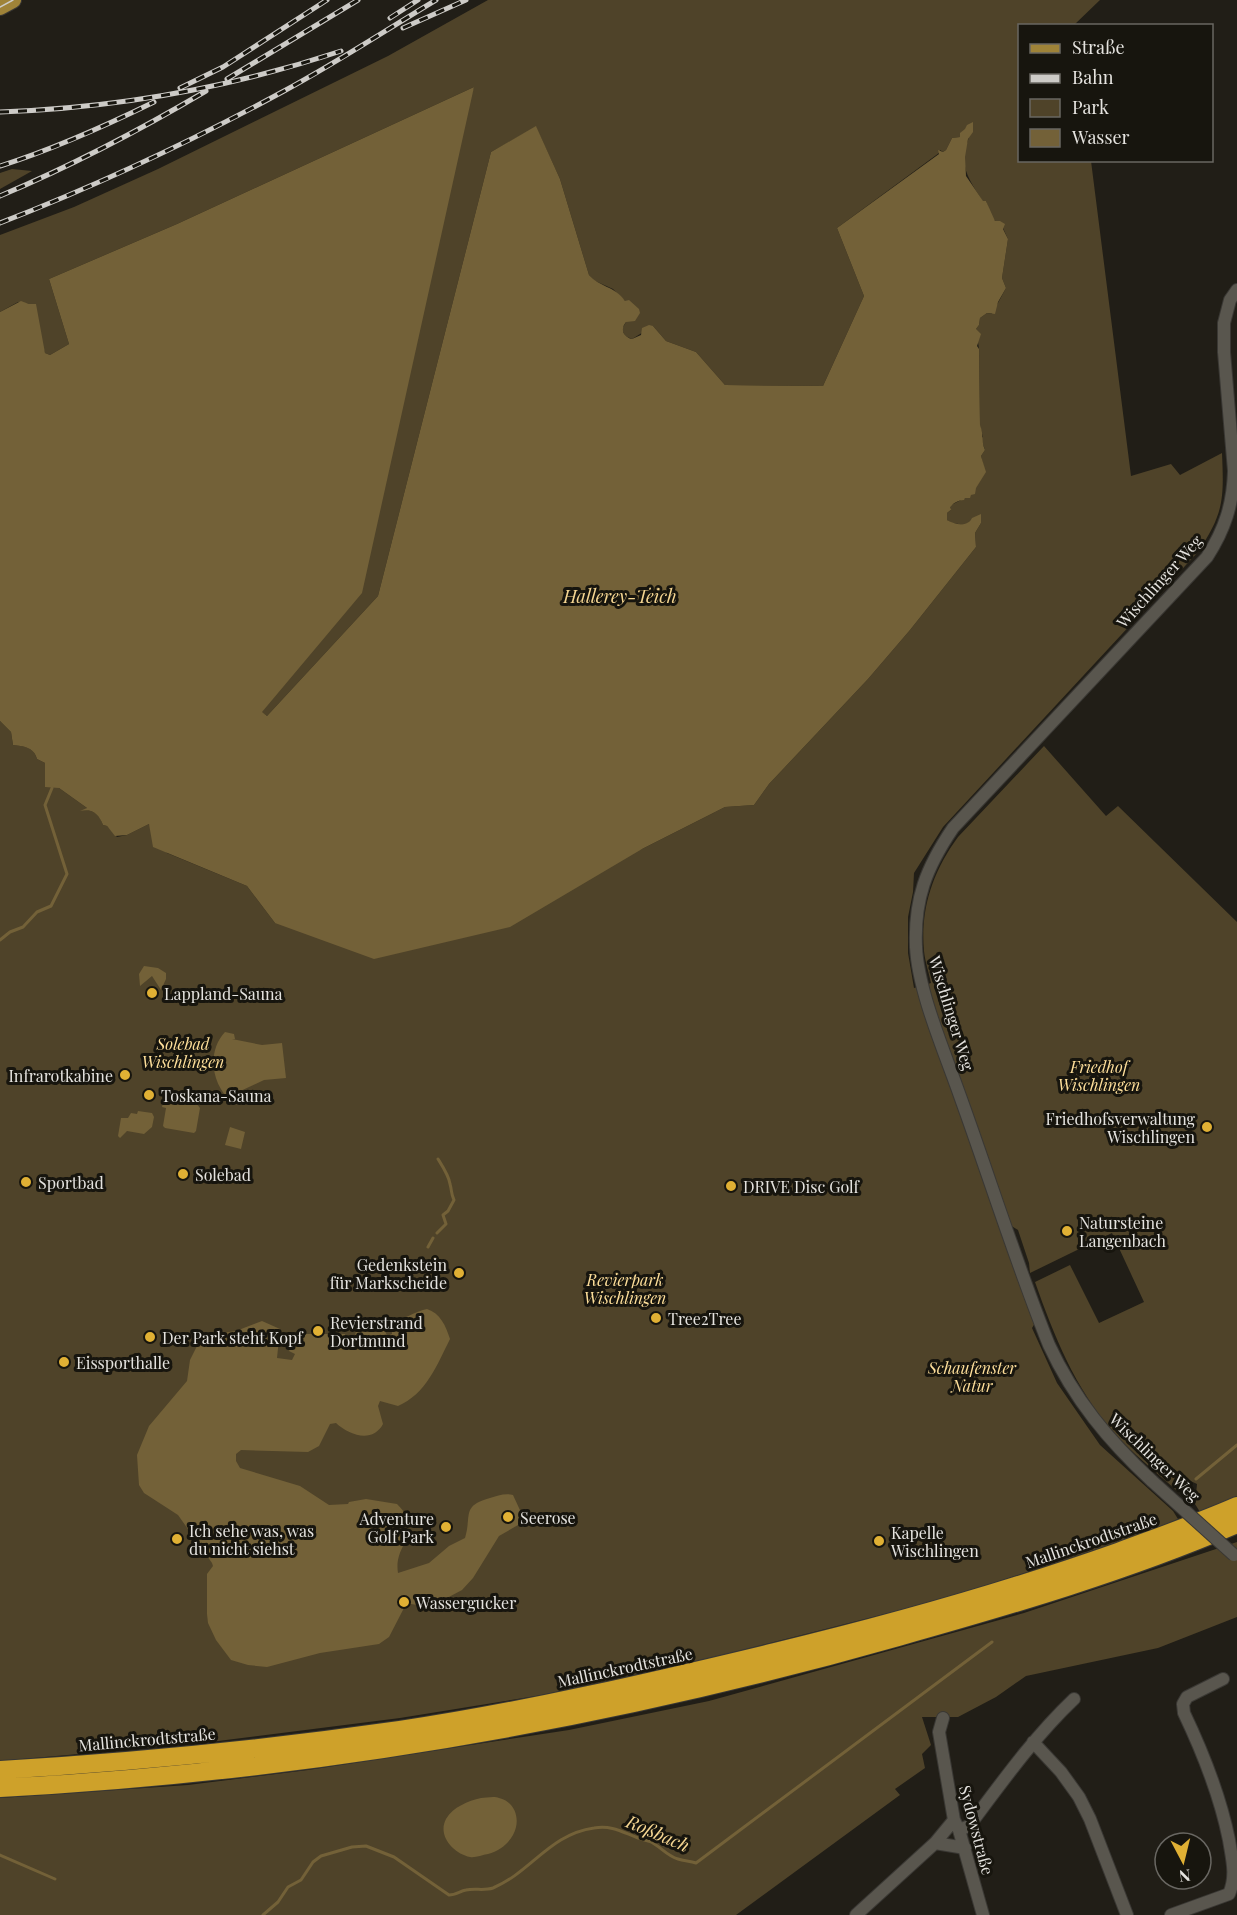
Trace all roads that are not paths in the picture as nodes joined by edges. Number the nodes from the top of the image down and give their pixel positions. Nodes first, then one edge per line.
1 (13, 0) edge
2 (0, 7) edge
3 (1237, 290) edge
4 (1237, 1506) edge
5 (1237, 1524) edge
6 (1235, 1556) edge
7 (1223, 1679) dead end
8 (1074, 1699) dead end
9 (943, 1718) dead end
10 (1033, 1742) junction
11 (0, 1770) edge
12 (0, 1788) edge
13 (957, 1825) junction
14 (935, 1843) junction
15 (965, 1848) junction
16 (856, 1915) edge
17 (983, 1915) edge
18 (1127, 1915) edge
19 (1171, 1915) edge

1 - 2 main road
3 - 6 street, Wischlinger Weg, bridge
4 - 11 highway, Mallinckrodtstraße
5 - 12 highway
7 - 19 street
8 - 10 street
9 - 13 street, Sydowstraße
10 - 13 street
10 - 18 street
13 - 14 street
13 - 15 street, Sydowstraße
14 - 15 street
14 - 16 street
15 - 17 street, Sydowstraße

